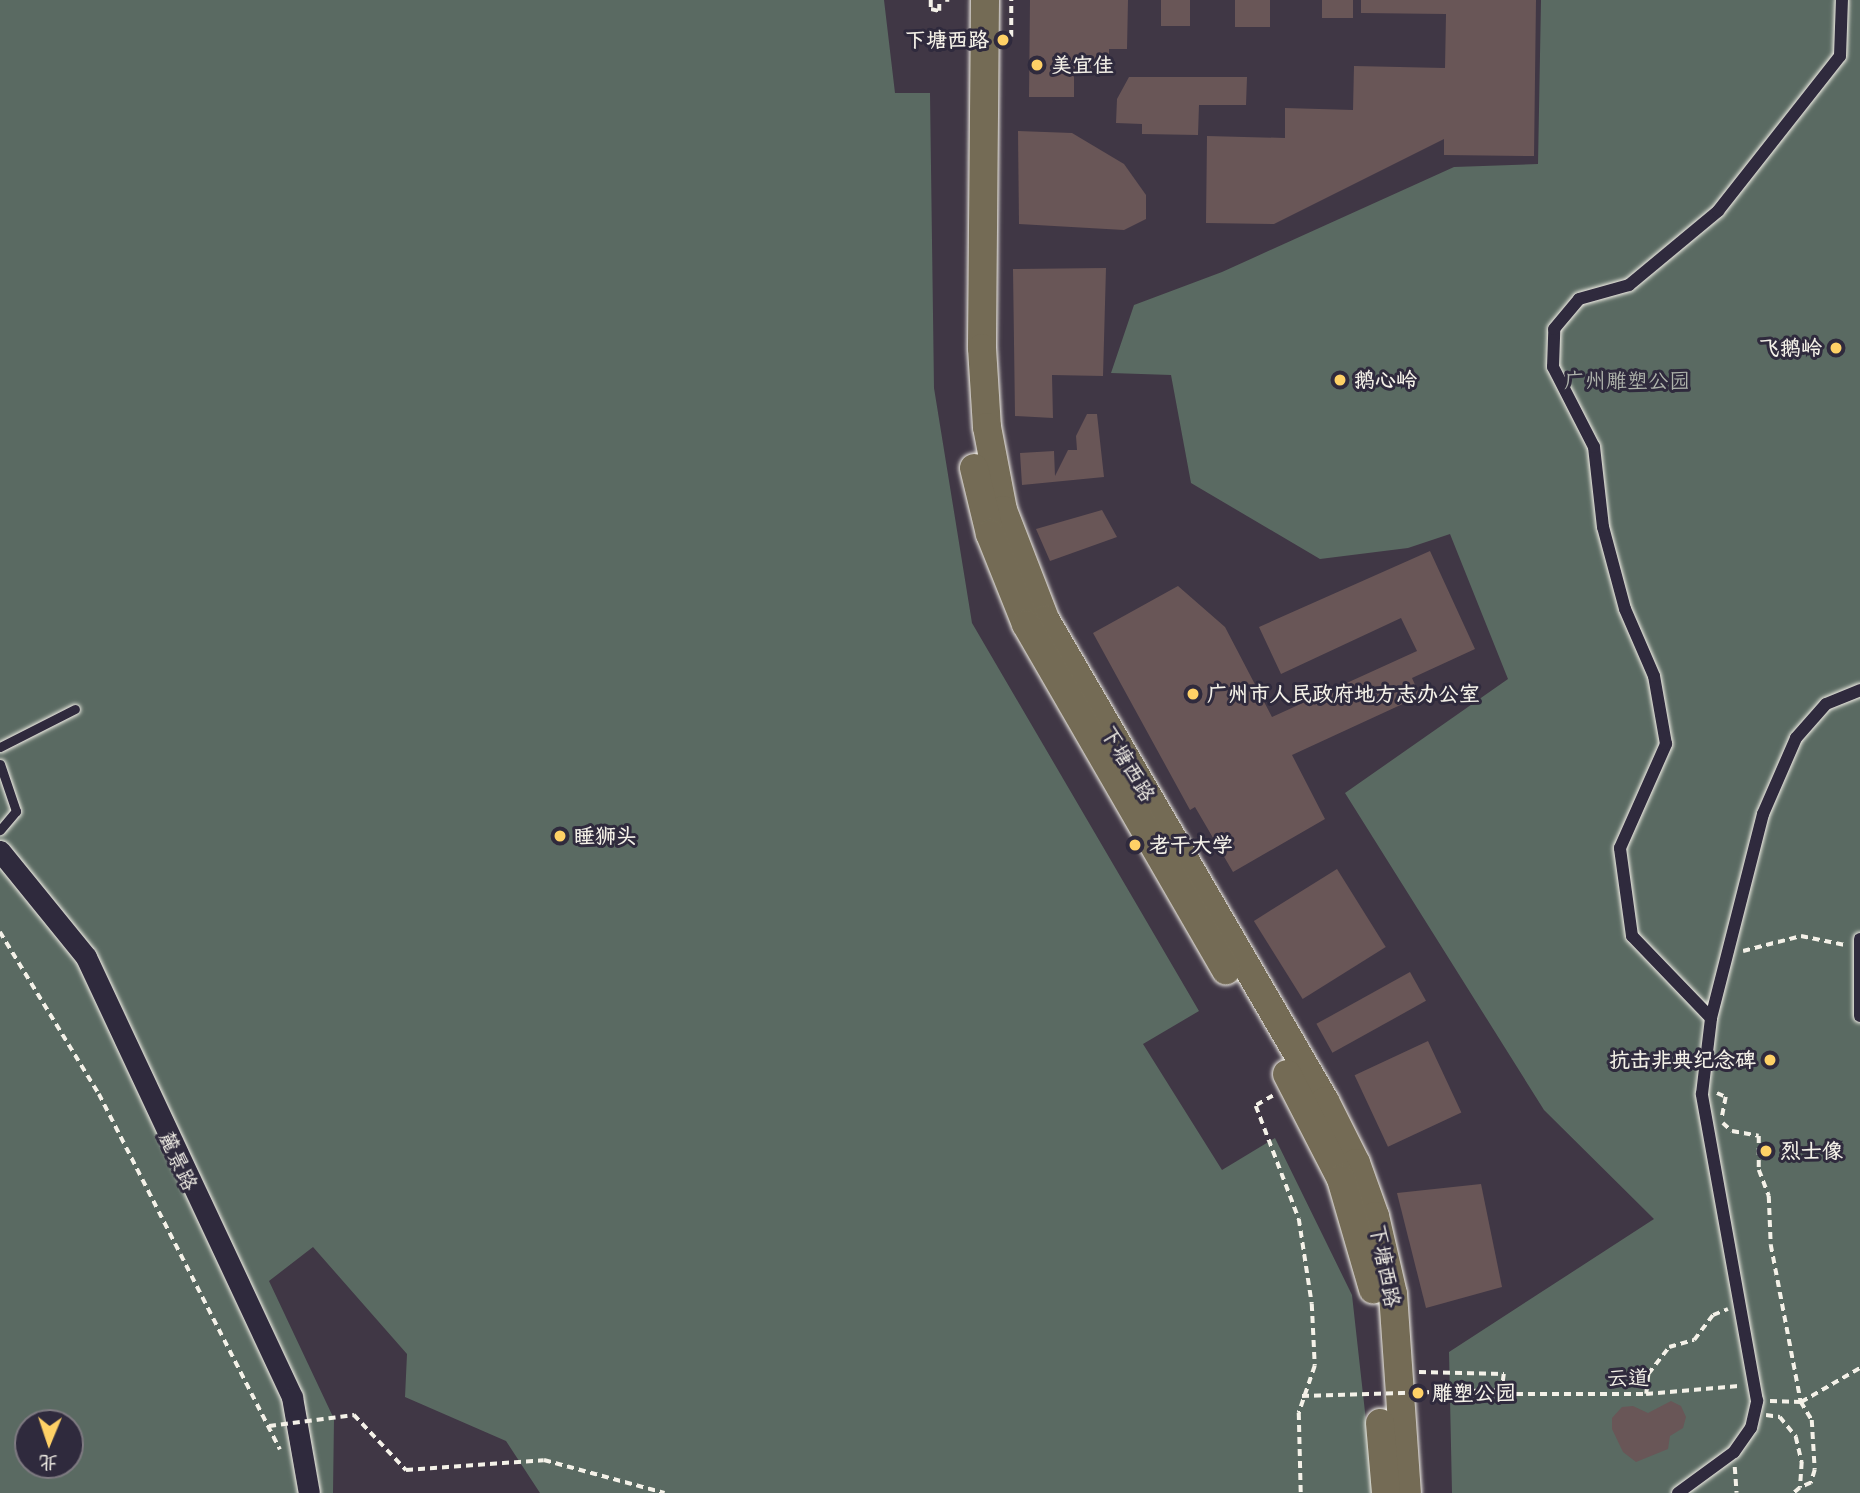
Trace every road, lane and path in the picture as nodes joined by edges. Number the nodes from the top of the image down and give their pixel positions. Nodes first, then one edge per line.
1 (931, 0) edge
2 (939, 0) edge
3 (985, 0) edge
4 (1011, 0) edge
5 (1842, 0) edge
6 (954, 1) edge
7 (1011, 29) dead end
8 (1860, 690) edge
9 (75, 709) dead end
10 (0, 747) edge
11 (0, 764) edge
12 (0, 830) edge
13 (0, 851) edge
14 (0, 932) edge
15 (1858, 944) edge
16 (1728, 956) junction
17 (1860, 1016) edge
18 (1711, 1018) junction
19 (1705, 1068) junction
20 (1293, 1084) junction
21 (1740, 1304) junction
22 (1860, 1368) edge
23 (1398, 1371) junction
24 (1755, 1382) junction
25 (1502, 1390) junction
26 (1646, 1394) junction
27 (1302, 1396) junction
28 (1801, 1402) junction
29 (1756, 1407) junction
30 (1734, 1452) junction
31 (1800, 1488) junction
32 (309, 1493) edge
33 (665, 1493) edge
34 (1301, 1493) edge
35 (1386, 1493) edge
36 (1407, 1493) edge
37 (1678, 1493) edge
38 (1737, 1493) edge
39 (1794, 1493) edge

1 - 2 path
3 - 23 highway, 下塘西路
4 - 7 path
5 - 18 street
6 - 20 highway, 下塘西路
8 - 16 street
9 - 10 lane
11 - 12 lane
13 - 32 street, 麓景路
14 - 33 path, bridge
15 - 16 path
15 - 17 street
16 - 18 street
18 - 19 street
19 - 21 street
19 - 28 path
20 - 27 path
20 - 35 highway, 下塘西路
21 - 24 street
21 - 26 path
22 - 28 path
23 - 25 path
23 - 36 highway, 下塘西路
24 - 26 path, 云道
24 - 29 street
25 - 26 path, 云道
25 - 27 path, 云道, bridge
27 - 34 path
28 - 29 path
28 - 31 path
29 - 30 street
29 - 31 path
30 - 37 street
30 - 38 path
31 - 39 path

